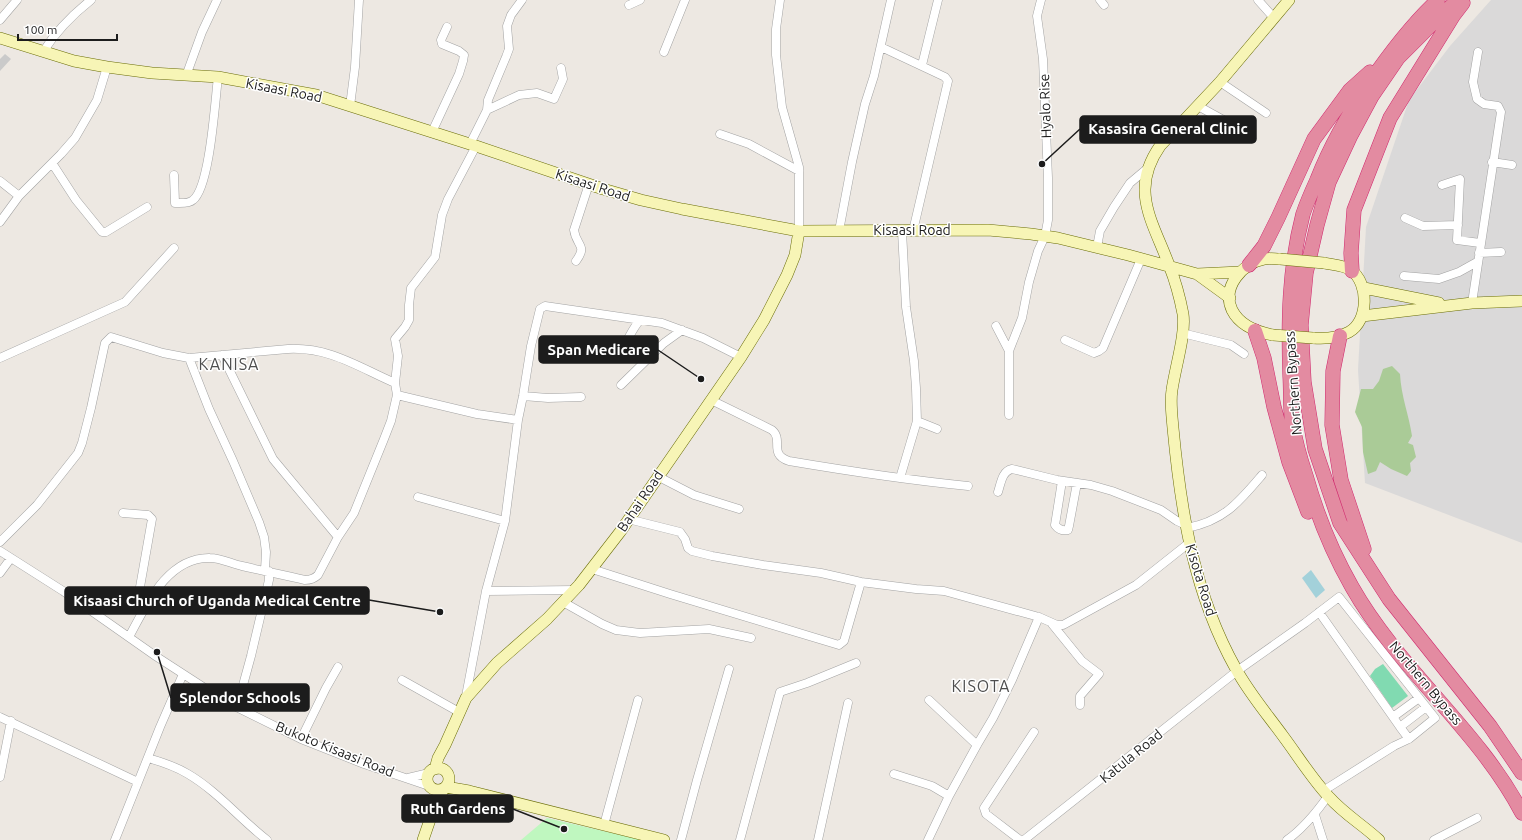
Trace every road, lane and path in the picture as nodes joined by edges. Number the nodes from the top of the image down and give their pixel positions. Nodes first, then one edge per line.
1 (17, 0) edge
2 (91, 0) edge
3 (217, 0) edge
4 (359, 0) edge
5 (522, 0) edge
6 (640, 0) edge
7 (685, 0) edge
8 (780, 0) edge
9 (891, 0) edge
10 (938, 0) edge
11 (1040, 0) edge
12 (1258, 0) edge
13 (1289, 0) edge
14 (1438, 0) edge
15 (1458, 0) edge
16 (1466, 0) edge
17 (629, 5) dead end
18 (1274, 18) junction
19 (0, 20) edge
20 (447, 27) dead end
21 (0, 38) edge
22 (881, 47) junction
23 (43, 52) junction
24 (664, 52) dead end
25 (1478, 52) dead end
26 (1387, 57) junction
27 (922, 65) junction
28 (107, 67) junction
29 (562, 68) dead end
30 (186, 76) junction
31 (218, 78) junction
32 (1220, 82) junction
33 (350, 106) junction
34 (1198, 106) junction
35 (487, 110) junction
36 (1266, 113) dead end
37 (1238, 128) dead end
38 (432, 132) junction
39 (720, 134) dead end
40 (473, 145) junction
41 (1492, 162) junction
42 (52, 163) junction
43 (1512, 165) dead end
44 (1148, 167) junction
45 (799, 171) junction
46 (174, 175) dead end
47 (0, 181) edge
48 (590, 184) junction
49 (1442, 184) dead end
50 (19, 196) junction
51 (147, 207) dead end
52 (1405, 218) dead end
53 (0, 222) edge
54 (1458, 225) junction
55 (799, 231) junction
56 (839, 231) junction
57 (907, 231) junction
58 (1045, 236) junction
59 (1480, 243) junction
60 (1097, 247) junction
61 (174, 248) dead end
62 (1501, 252) dead end
63 (1479, 253) junction
64 (1142, 259) junction
65 (576, 261) dead end
66 (1477, 262) junction
67 (1170, 266) junction
68 (1244, 269) junction
69 (1352, 271) junction
70 (1197, 274) junction
71 (1404, 276) dead end
72 (1364, 288) junction
73 (1230, 298) junction
74 (1522, 301) edge
75 (1472, 303) junction
76 (1449, 305) junction
77 (1362, 316) junction
78 (640, 320) junction
79 (996, 326) dead end
80 (682, 330) junction
81 (1255, 331) junction
82 (1182, 333) junction
83 (1340, 336) junction
84 (1065, 340) dead end
85 (1009, 351) junction
86 (610, 353) dead end
87 (1244, 354) dead end
88 (222, 355) junction
89 (741, 357) junction
90 (0, 358) edge
91 (189, 358) junction
92 (395, 383) junction
93 (621, 385) dead end
94 (397, 395) junction
95 (523, 396) junction
96 (581, 397) dead end
97 (711, 400) junction
98 (1009, 415) dead end
99 (518, 420) junction
100 (917, 421) junction
101 (937, 429) dead end
102 (1262, 475) dead end
103 (657, 476) junction
104 (900, 478) junction
105 (1062, 481) junction
106 (1077, 483) junction
107 (968, 486) dead end
108 (998, 492) dead end
109 (418, 498) dead end
110 (739, 509) dead end
111 (123, 513) dead end
112 (628, 519) junction
113 (505, 521) junction
114 (1187, 527) junction
115 (338, 537) junction
116 (0, 542) edge
117 (1189, 543) junction
118 (0, 551) edge
119 (11, 558) junction
120 (592, 569) junction
121 (267, 571) junction
122 (0, 574) edge
123 (861, 582) junction
124 (1352, 588) junction
125 (575, 590) junction
126 (486, 592) junction
127 (1390, 599) junction
128 (563, 602) junction
129 (144, 611) junction
130 (1320, 612) junction
131 (1039, 617) junction
132 (1052, 624) junction
133 (129, 637) junction
134 (750, 638) dead end
135 (856, 663) dead end
136 (338, 667) dead end
137 (729, 669) dead end
138 (1237, 671) junction
139 (183, 674) junction
140 (402, 680) dead end
141 (466, 698) junction
142 (1419, 698) junction
143 (638, 700) dead end
144 (929, 700) dead end
145 (848, 703) dead end
146 (1080, 705) dead end
147 (236, 707) junction
148 (1426, 707) junction
149 (459, 712) junction
150 (0, 717) edge
151 (1394, 717) junction
152 (11, 721) junction
153 (1400, 727) junction
154 (1034, 732) dead end
155 (301, 739) junction
156 (1409, 739) junction
157 (977, 745) junction
158 (148, 758) junction
159 (1522, 773) edge
160 (894, 774) dead end
161 (0, 777) edge
162 (408, 778) junction
163 (442, 778) junction
164 (138, 782) junction
165 (430, 787) junction
166 (1326, 793) junction
167 (949, 796) junction
168 (434, 808) junction
169 (1522, 814) edge
170 (1315, 815) junction
171 (1477, 818) dead end
172 (604, 825) junction
173 (114, 840) edge
174 (267, 840) edge
175 (423, 840) edge
176 (664, 840) edge
177 (681, 840) edge
178 (740, 840) edge
179 (818, 840) edge
180 (928, 840) edge
181 (1020, 840) edge
182 (1024, 840) edge
183 (1287, 840) edge
184 (1323, 840) edge
185 (1379, 840) edge
186 (1434, 840) edge

1 - 19 street
2 - 23 street
3 - 30 street
4 - 33 street
5 - 35 street
6 - 17 street
7 - 24 street
8 - 45 street
9 - 22 street
10 - 27 street
11 - 58 street, Hyalo Rise
12 - 18 street
13 - 18 main road, Kisota Road
14 - 26 highway, Northern Bypass
15 - 127 highway, Northern Bypass
16 - 69 highway
18 - 32 main road, Kisota Road
20 - 38 street
21 - 23 main road, Kisaasi Road
22 - 27 street
22 - 56 street
23 - 28 main road, Kisaasi Road
25 - 41 street
26 - 68 highway
26 - 124 highway, Northern Bypass
27 - 57 street
28 - 30 main road, Kisaasi Road
28 - 42 street
29 - 35 street
30 - 31 main road, Kisaasi Road
31 - 33 main road, Kisaasi Road
31 - 46 street
32 - 34 main road, Kisota Road
32 - 36 street
33 - 38 main road, Kisaasi Road
34 - 37 street
34 - 44 main road, Kisota Road
35 - 40 street
38 - 40 main road, Kisaasi Road
39 - 45 street
40 - 48 main road, Kisaasi Road
40 - 92 street
41 - 43 street
41 - 59 street
42 - 50 street
42 - 51 street
44 - 60 street
44 - 67 main road, Kisota Road
45 - 55 street
47 - 50 street
48 - 55 main road, Kisaasi Road
48 - 65 street
49 - 54 street
50 - 53 street
52 - 54 street
54 - 59 street
55 - 56 main road, Kisaasi Road
55 - 89 main road, Bahai Road
56 - 57 main road, Kisaasi Road
57 - 58 main road, Kisaasi Road
57 - 100 street
58 - 60 main road, Kisaasi Road
58 - 85 street, Hyalo Rise
59 - 63 street
60 - 64 main road, Kisaasi Road
61 - 90 street
62 - 63 street
63 - 66 street
64 - 67 main road, Kisaasi Road
64 - 84 street
66 - 71 street
66 - 75 street
67 - 70 main road, Kisaasi Road
67 - 82 main road, Kisota Road
68 - 69 main road, bridge
68 - 70 main road
68 - 73 main road
69 - 72 main road
70 - 73 main road
72 - 76 main road
72 - 77 main road
73 - 81 main road
74 - 75 main road
75 - 76 main road
76 - 77 main road
77 - 83 main road
78 - 80 street
78 - 86 street
78 - 95 street
79 - 85 street
80 - 89 street
80 - 93 street
81 - 83 main road, bridge
81 - 124 highway
82 - 87 street
82 - 114 main road, Kisota Road
83 - 127 highway
85 - 98 street
88 - 91 street
88 - 92 street
88 - 115 street
89 - 97 main road, Bahai Road
91 - 116 street
91 - 121 street
92 - 94 street
94 - 99 street
94 - 115 street
95 - 96 street
95 - 99 street
97 - 103 main road, Bahai Road
97 - 104 street
99 - 113 street
100 - 101 street
100 - 104 street
102 - 114 street
103 - 110 street
103 - 112 main road, Bahai Road
104 - 107 street
105 - 106 street
105 - 106 street
105 - 108 street
106 - 114 street
109 - 113 street
111 - 129 street
112 - 120 main road, Bahai Road
112 - 123 street
113 - 126 street
114 - 117 main road, Kisota Road
115 - 121 street
117 - 132 street
117 - 138 main road, Kisota Road
118 - 119 street, Bukoto Kisaasi Road
119 - 122 street
119 - 133 street, Bukoto Kisaasi Road
120 - 123 street
120 - 125 main road, Bahai Road
121 - 129 street
121 - 147 street
123 - 131 street
124 - 169 highway, Northern Bypass
125 - 126 street
125 - 128 main road, Bahai Road
126 - 141 street
127 - 159 highway, Northern Bypass
128 - 134 street
128 - 141 main road, Bahai Road
129 - 133 street
130 - 138 street, Katula Road
130 - 142 street, Katula Road
130 - 151 street
131 - 132 street
131 - 157 street
132 - 146 street
133 - 139 street, Bukoto Kisaasi Road
135 - 178 street
136 - 155 street
137 - 177 street
138 - 166 main road, Kisota Road
138 - 182 street, Katula Road
139 - 147 street, Bukoto Kisaasi Road
139 - 158 street
140 - 149 street
141 - 149 main road, Bahai Road
142 - 148 street
142 - 151 street
143 - 172 street
144 - 157 street
145 - 179 street
147 - 155 street, Bukoto Kisaasi Road
148 - 153 street
148 - 156 street
149 - 163 main road, Bahai Road
150 - 152 street
151 - 153 street
152 - 161 street
152 - 164 street
153 - 156 street
154 - 181 street
155 - 162 street, Bukoto Kisaasi Road
156 - 166 street
157 - 167 street
158 - 164 street
158 - 174 street
160 - 167 street
162 - 163 street, Bukoto Kisaasi Road
162 - 165 street, Bukoto Kisaasi Road
163 - 165 main road
163 - 165 main road, Bahai Road
163 - 168 main road, Bahai Road
163 - 172 main road, Bukoto Kisaasi Road
164 - 173 street
165 - 168 main road, Bahai Road
166 - 170 street
166 - 185 main road, Kisota Road
167 - 180 street
168 - 175 main road, Bahai Road
170 - 183 street
170 - 184 street
171 - 186 street
172 - 176 main road, Bukoto Kisaasi Road

